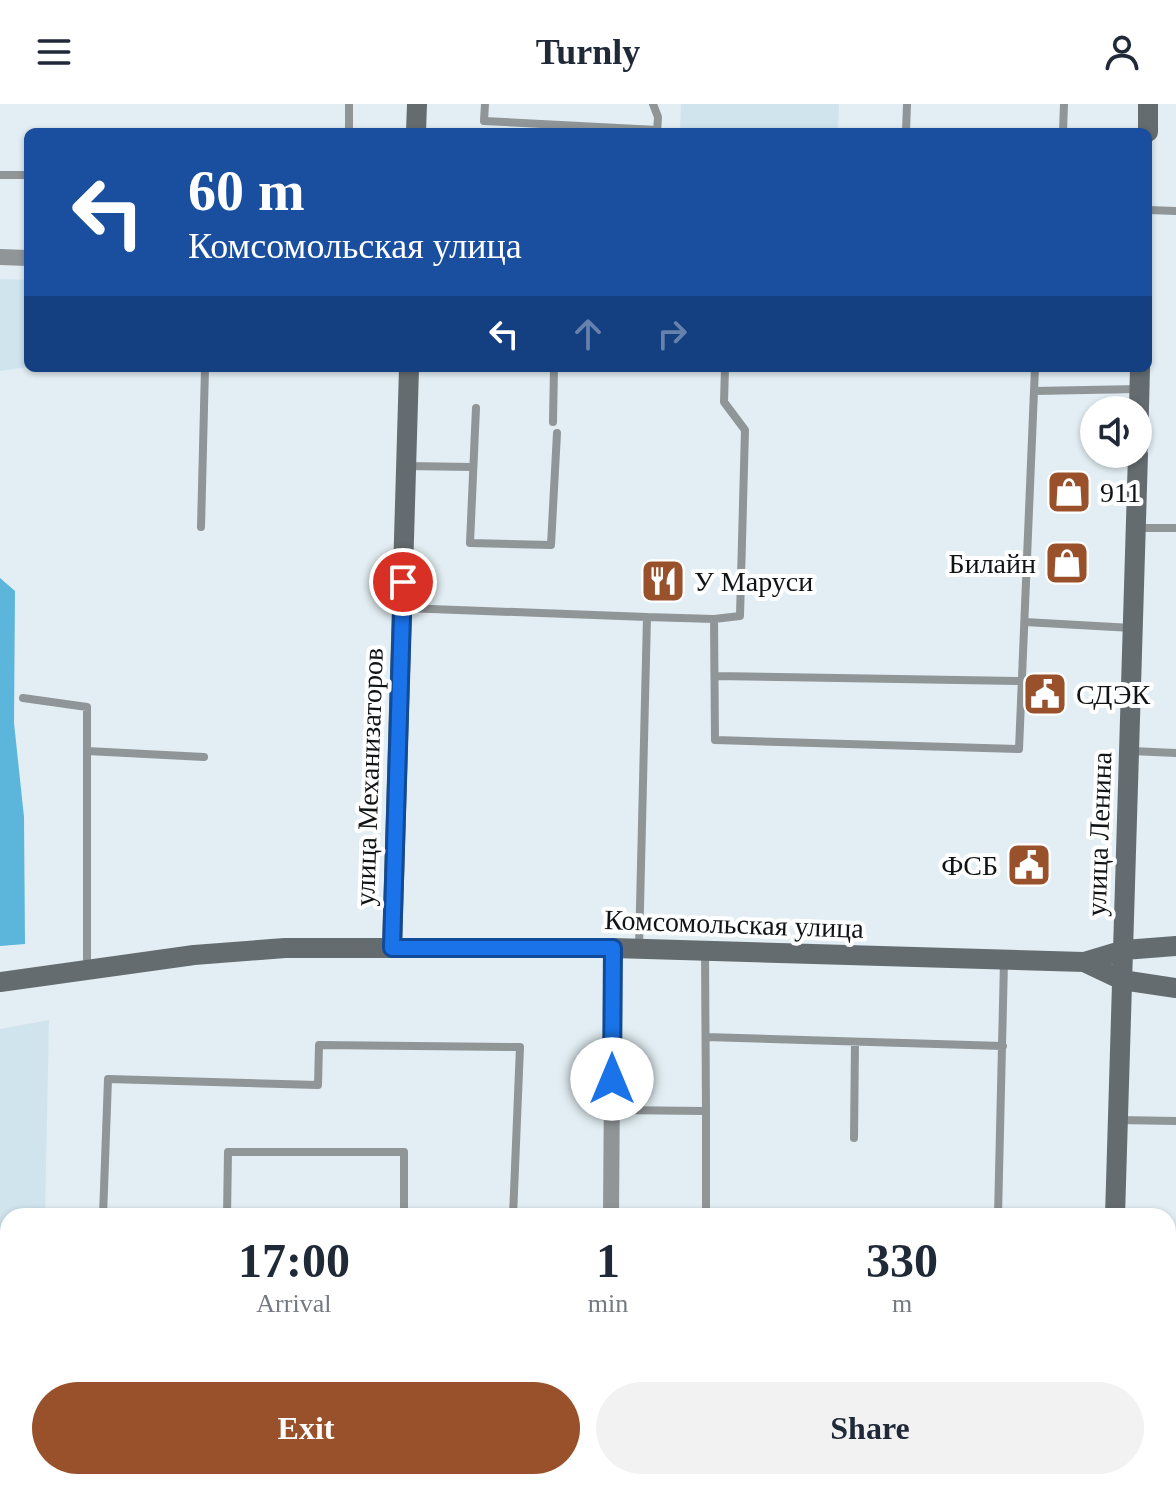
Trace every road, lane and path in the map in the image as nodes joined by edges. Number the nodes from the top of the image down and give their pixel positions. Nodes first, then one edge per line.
1 (349, 104) edge
2 (417, 104) edge
3 (485, 104) edge
4 (653, 104) edge
5 (907, 104) edge
6 (1064, 104) edge
7 (1148, 104) edge
8 (349, 128) edge
9 (416, 128) edge
10 (605, 128) edge
11 (657, 128) edge
12 (906, 128) edge
13 (1063, 128) edge
14 (1148, 128) edge
15 (0, 175) edge
16 (24, 175) edge
17 (1152, 210) edge
18 (1176, 211) edge
19 (0, 257) edge
20 (24, 258) edge
21 (205, 372) edge
22 (409, 372) edge
23 (554, 372) edge
24 (725, 372) edge
25 (1035, 372) edge
26 (1140, 372) edge
27 (1140, 389) junction
28 (1034, 391) junction
29 (1140, 396) edge
30 (476, 408) dead end
31 (553, 422) dead end
32 (557, 433) dead end
33 (406, 466) junction
34 (473, 467) junction
35 (1138, 468) edge
36 (201, 527) dead end
37 (1136, 528) junction
38 (1176, 528) edge
39 (402, 608) junction
40 (647, 617) junction
41 (714, 619) junction
42 (1025, 622) junction
43 (1133, 628) junction
44 (715, 676) junction
45 (1023, 681) junction
46 (23, 698) dead end
47 (87, 751) junction
48 (1130, 751) junction
49 (1176, 753) edge
50 (204, 757) dead end
51 (1176, 946) edge
52 (392, 948) junction
53 (613, 948) junction
54 (639, 949) junction
55 (1124, 950) junction
56 (705, 951) junction
57 (1004, 960) junction
58 (1084, 962) junction
59 (87, 968) junction
60 (1122, 980) junction
61 (0, 982) edge
62 (1176, 988) edge
63 (706, 1037) junction
64 (855, 1042) junction
65 (1003, 1046) junction
66 (612, 1110) junction
67 (706, 1111) junction
68 (1118, 1120) junction
69 (1176, 1121) edge
70 (854, 1138) dead end
71 (103, 1208) edge
72 (227, 1208) edge
73 (402, 1208) edge
74 (513, 1208) edge
75 (611, 1208) edge
76 (706, 1208) edge
77 (998, 1208) edge
78 (1115, 1208) edge

1 - 8 lane
2 - 9 main road
3 - 10 lane
4 - 11 lane
5 - 12 lane
6 - 13 lane
7 - 14 main road
15 - 16 lane
17 - 18 lane
19 - 20 street
21 - 36 lane
22 - 33 main road, улица Механизаторов
23 - 31 lane
24 - 41 lane
25 - 28 lane
26 - 27 main road
27 - 28 lane
27 - 29 main road
28 - 42 lane
30 - 34 lane
32 - 34 lane
33 - 34 lane
33 - 39 main road, улица Механизаторов
35 - 37 main road, улица Ленина
37 - 38 lane
37 - 43 main road, улица Ленина
39 - 40 lane
39 - 52 main road, улица Механизаторов
40 - 41 lane
40 - 54 lane
41 - 44 lane
42 - 43 lane
42 - 45 lane
43 - 48 main road, улица Ленина
44 - 45 lane
44 - 45 lane
46 - 47 lane
47 - 50 lane
47 - 59 lane
48 - 49 lane
48 - 55 main road, улица Ленина
51 - 55 main road, Комсомольская улица
52 - 53 main road, Комсомольская улица
52 - 59 main road, Комсомольская улица
53 - 54 main road, Комсомольская улица
53 - 66 street
54 - 56 main road, Комсомольская улица
55 - 58 main road, Комсомольская улица
55 - 60 main road, улица Ленина
56 - 57 main road, Комсомольская улица
56 - 63 lane
57 - 58 main road, Комсомольская улица
57 - 65 lane
58 - 60 main road, Комсомольская улица
59 - 61 main road, Комсомольская улица
60 - 62 main road, Комсомольская улица
60 - 68 main road, улица Ленина
63 - 64 lane
63 - 67 lane
64 - 65 lane
64 - 70 lane
65 - 77 lane
66 - 67 lane
66 - 75 street
67 - 76 lane
68 - 69 lane
68 - 78 main road, улица Ленина
71 - 74 lane
72 - 73 lane

